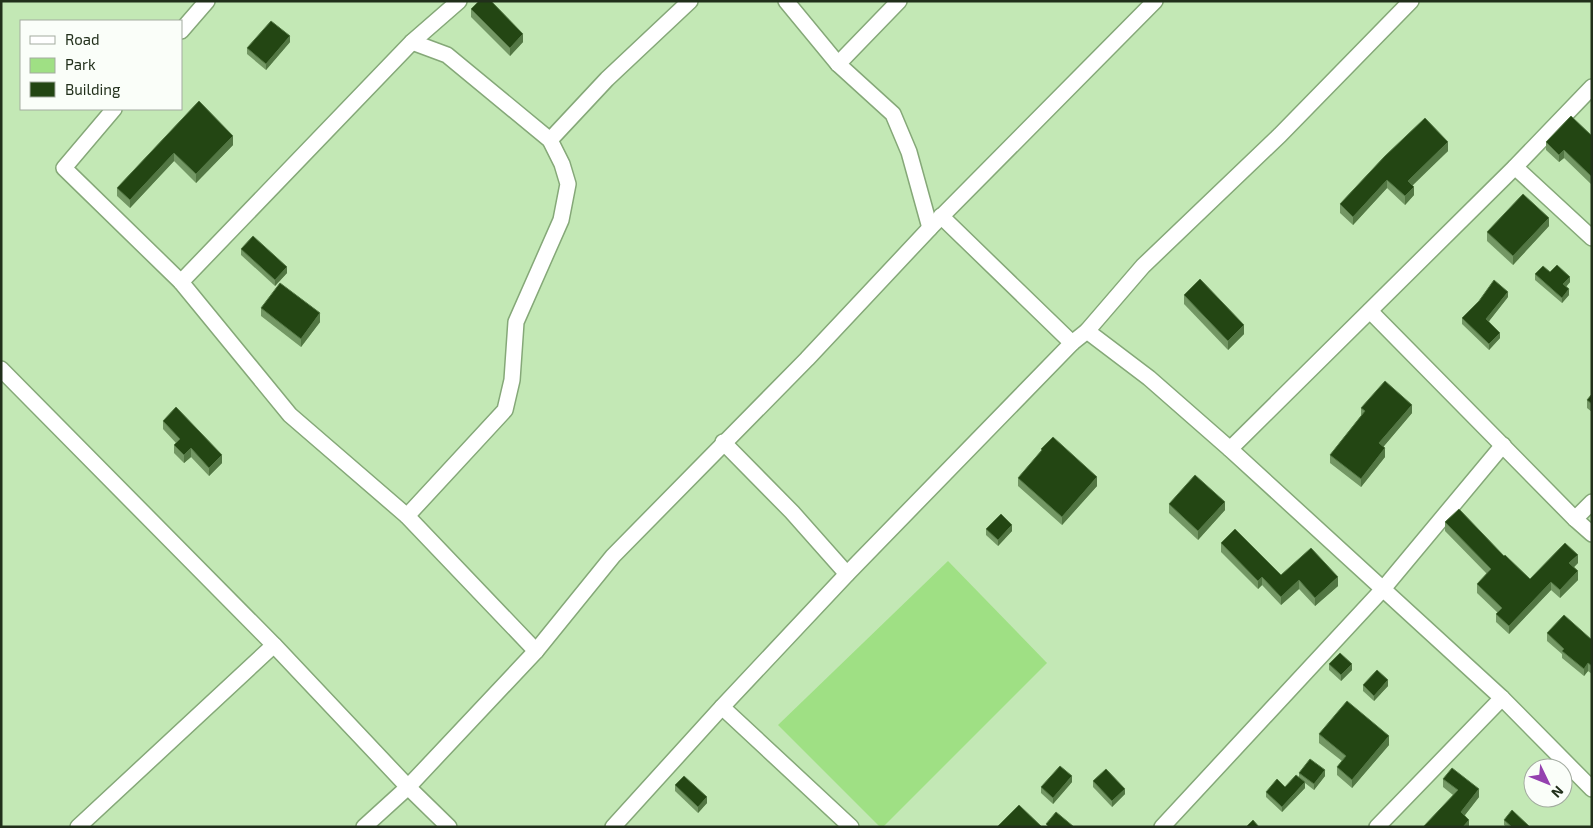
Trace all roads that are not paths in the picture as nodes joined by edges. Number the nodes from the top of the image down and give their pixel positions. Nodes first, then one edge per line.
1 (206, 1) edge
2 (459, 1) edge
3 (690, 1) edge
4 (786, 1) edge
5 (899, 1) edge
6 (1155, 1) edge
7 (1411, 1) edge
8 (182, 30) edge
9 (412, 42) junction
10 (838, 64) junction
11 (1592, 87) edge
12 (113, 110) edge
13 (550, 140) junction
14 (1515, 167) junction
15 (941, 216) junction
16 (930, 228) junction
17 (1592, 238) edge
18 (181, 282) junction
19 (1370, 310) junction
20 (1087, 331) junction
21 (1072, 343) junction
22 (1, 369) edge
23 (724, 442) junction
24 (1503, 445) junction
25 (1230, 449) junction
26 (1592, 502) edge
27 (407, 516) junction
28 (1576, 520) junction
29 (1592, 534) edge
30 (848, 574) junction
31 (1383, 589) junction
32 (274, 645) junction
33 (536, 651) junction
34 (1502, 698) junction
35 (722, 707) junction
36 (408, 787) junction
37 (1592, 789) edge
38 (78, 827) edge
39 (364, 827) edge
40 (449, 827) edge
41 (613, 827) edge
42 (851, 827) edge
43 (1162, 827) edge
44 (1377, 827) edge

1 - 8 street
2 - 9 street
3 - 13 street
4 - 10 street
5 - 10 street
6 - 15 street
7 - 20 street
9 - 13 street
9 - 18 street
10 - 16 street
11 - 14 street
12 - 18 street
13 - 27 street
14 - 17 street
14 - 19 street
15 - 16 street
15 - 21 street
16 - 23 street
18 - 27 street
19 - 24 street
19 - 25 street
20 - 21 street
20 - 25 street
21 - 30 street
22 - 32 street
23 - 30 street
23 - 33 street
24 - 28 street
24 - 31 street
25 - 31 street
26 - 28 street
27 - 33 street
28 - 29 street
30 - 35 street
31 - 34 street
31 - 43 street
32 - 36 street
32 - 38 street
33 - 36 street
34 - 37 street
34 - 44 street
35 - 41 street
35 - 42 street
36 - 39 street
36 - 40 street

